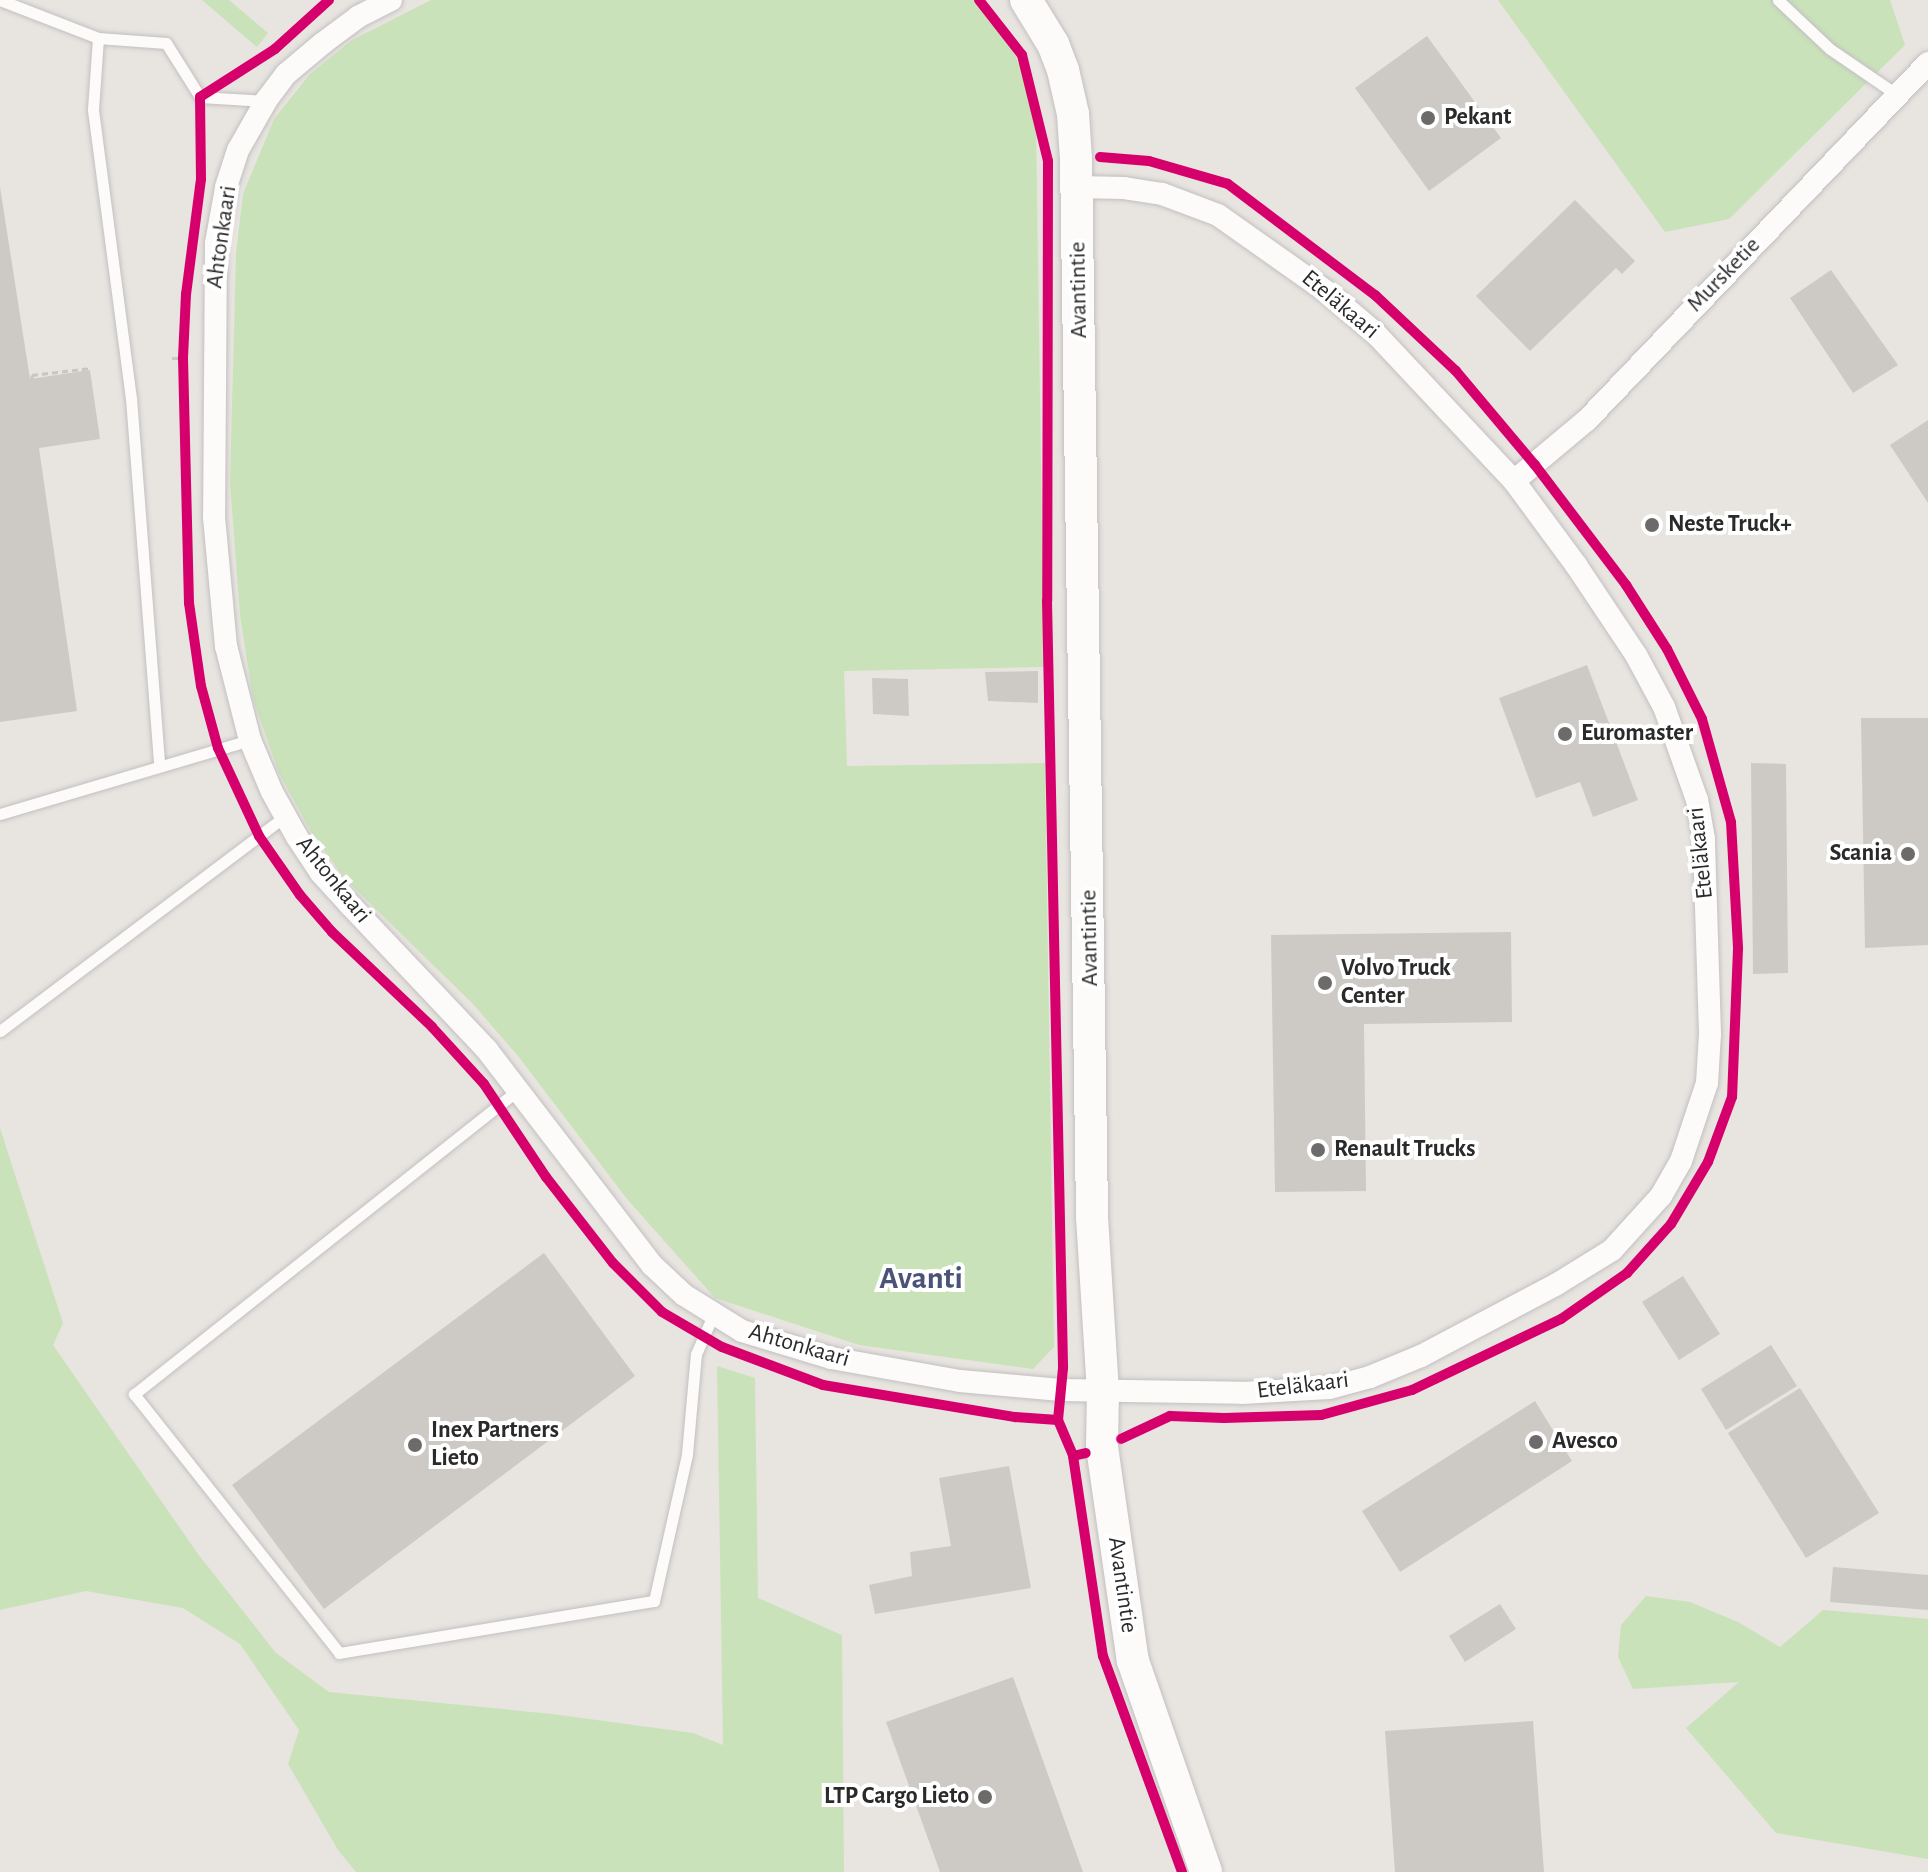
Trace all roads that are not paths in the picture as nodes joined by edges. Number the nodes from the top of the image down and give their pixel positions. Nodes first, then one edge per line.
1 (0, 0) edge
2 (391, 0) edge
3 (1026, 0) edge
4 (1778, 0) edge
5 (98, 38) junction
6 (1928, 63) edge
7 (1896, 94) junction
8 (266, 101) junction
9 (1077, 187) junction
10 (1514, 481) junction
11 (250, 740) junction
12 (159, 766) junction
13 (0, 814) edge
14 (285, 816) junction
15 (0, 1031) edge
16 (519, 1090) junction
17 (713, 1315) junction
18 (1103, 1390) junction
19 (1206, 1872) edge

1 - 5 lane
2 - 8 street, Ahtonkaari
3 - 9 street, Avantintie
4 - 7 lane
5 - 8 lane
5 - 12 lane
6 - 7 street, Mursketie
7 - 10 street, Mursketie
8 - 11 street, Ahtonkaari
9 - 10 street, Eteläkaari
9 - 18 street, Avantintie
10 - 18 street, Eteläkaari
11 - 12 lane
11 - 14 street, Ahtonkaari
12 - 13 lane
14 - 15 lane
14 - 16 street, Ahtonkaari
16 - 17 street, Ahtonkaari
16 - 17 lane
17 - 18 street, Ahtonkaari
18 - 19 street, Avantintie

